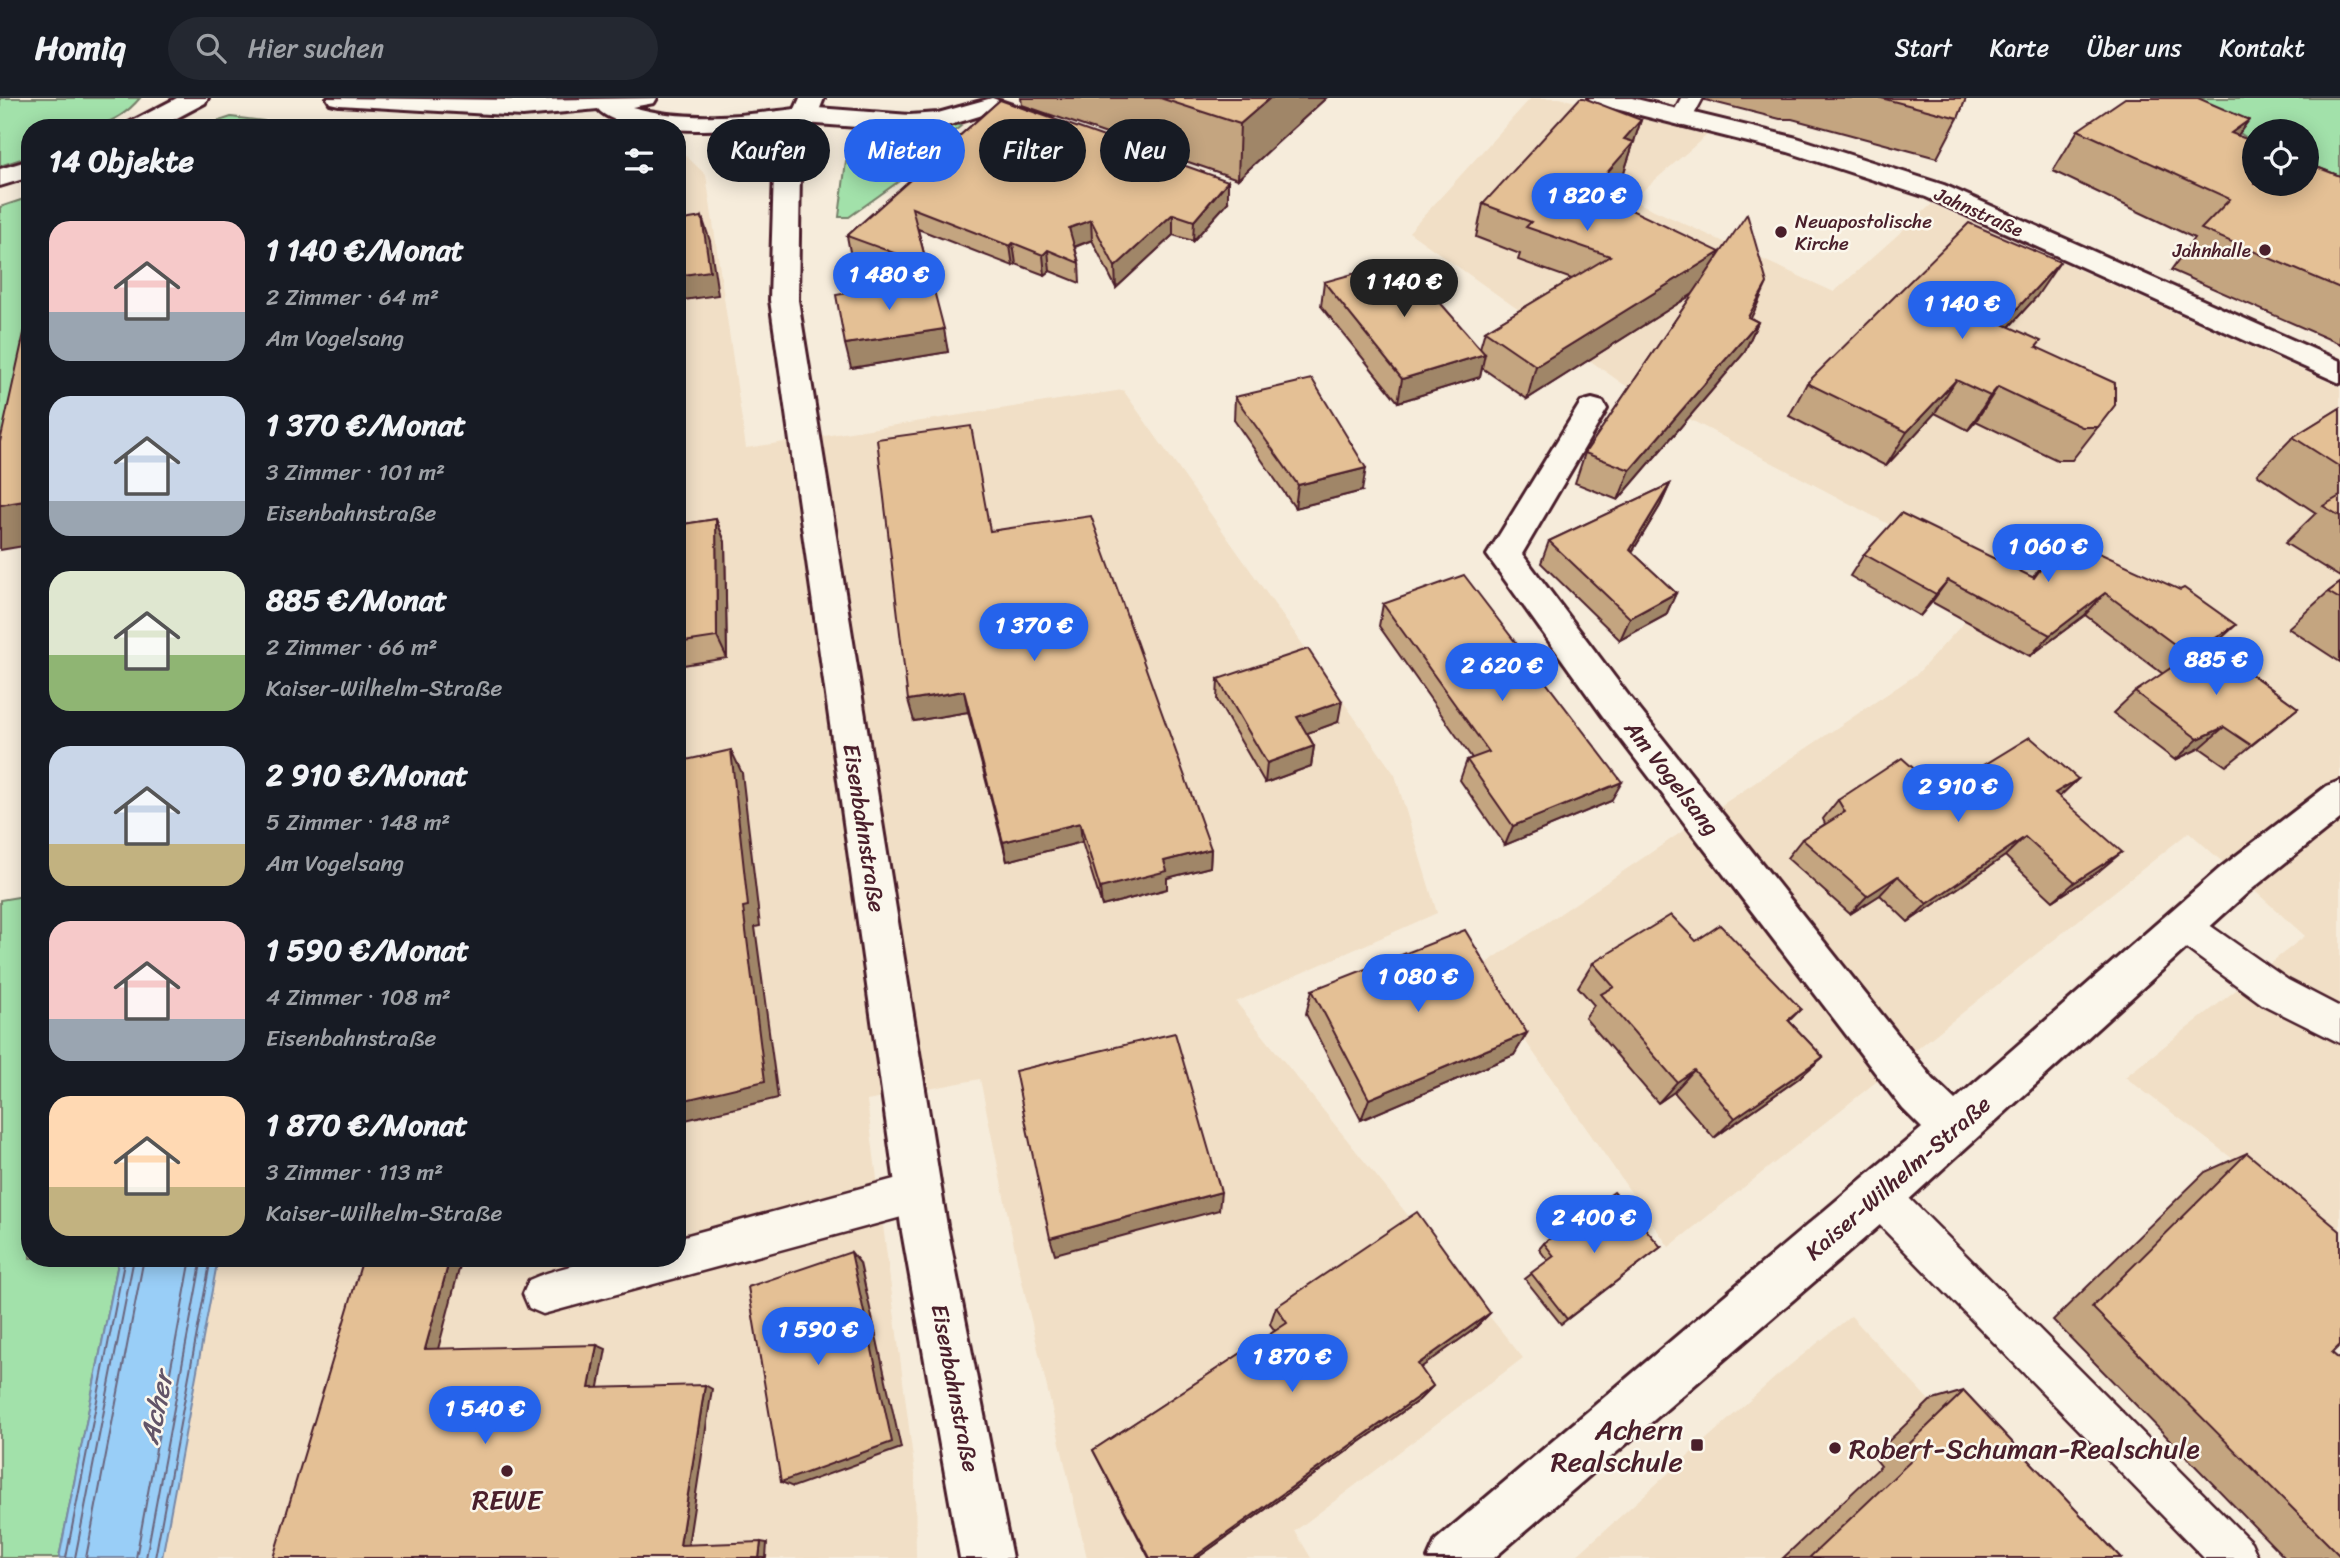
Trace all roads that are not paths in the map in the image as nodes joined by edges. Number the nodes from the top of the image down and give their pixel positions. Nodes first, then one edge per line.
1 (196, 98) edge
2 (340, 98) edge
3 (645, 98) edge
4 (759, 98) edge
5 (1601, 98) edge
6 (601, 101) edge
7 (536, 103) edge
8 (808, 107) edge
9 (1686, 109) edge
10 (155, 119) edge
11 (644, 119) edge
12 (1029, 119) edge
13 (686, 123) edge
14 (21, 171) edge
15 (0, 178) edge
16 (2340, 373) edge
17 (1592, 409) dead end
18 (2340, 797) edge
19 (2183, 926) junction
20 (2340, 1026) edge
21 (1954, 1129) junction
22 (920, 1192) junction
23 (1879, 1196) junction
24 (686, 1255) edge
25 (643, 1267) edge
26 (543, 1294) dead end
27 (986, 1558) edge
28 (1454, 1558) edge
29 (2235, 1558) edge

1 - 10 street
2 - 7 street
3 - 6 street
4 - 8 street
5 - 9 street, Jahnstraße
6 - 7 street
6 - 11 street
8 - 12 street
8 - 13 street
8 - 22 street, Eisenbahnstraße
9 - 16 street, Jahnstraße
14 - 15 street
17 - 21 street, Am Vogelsang
18 - 19 street, Kaiser-Wilhelm-Straße
19 - 20 lane
19 - 21 street, Kaiser-Wilhelm-Straße
21 - 23 street, Kaiser-Wilhelm-Straße
22 - 24 lane
22 - 27 street, Eisenbahnstraße
23 - 28 street, Kaiser-Wilhelm-Straße
23 - 29 lane
25 - 26 lane

